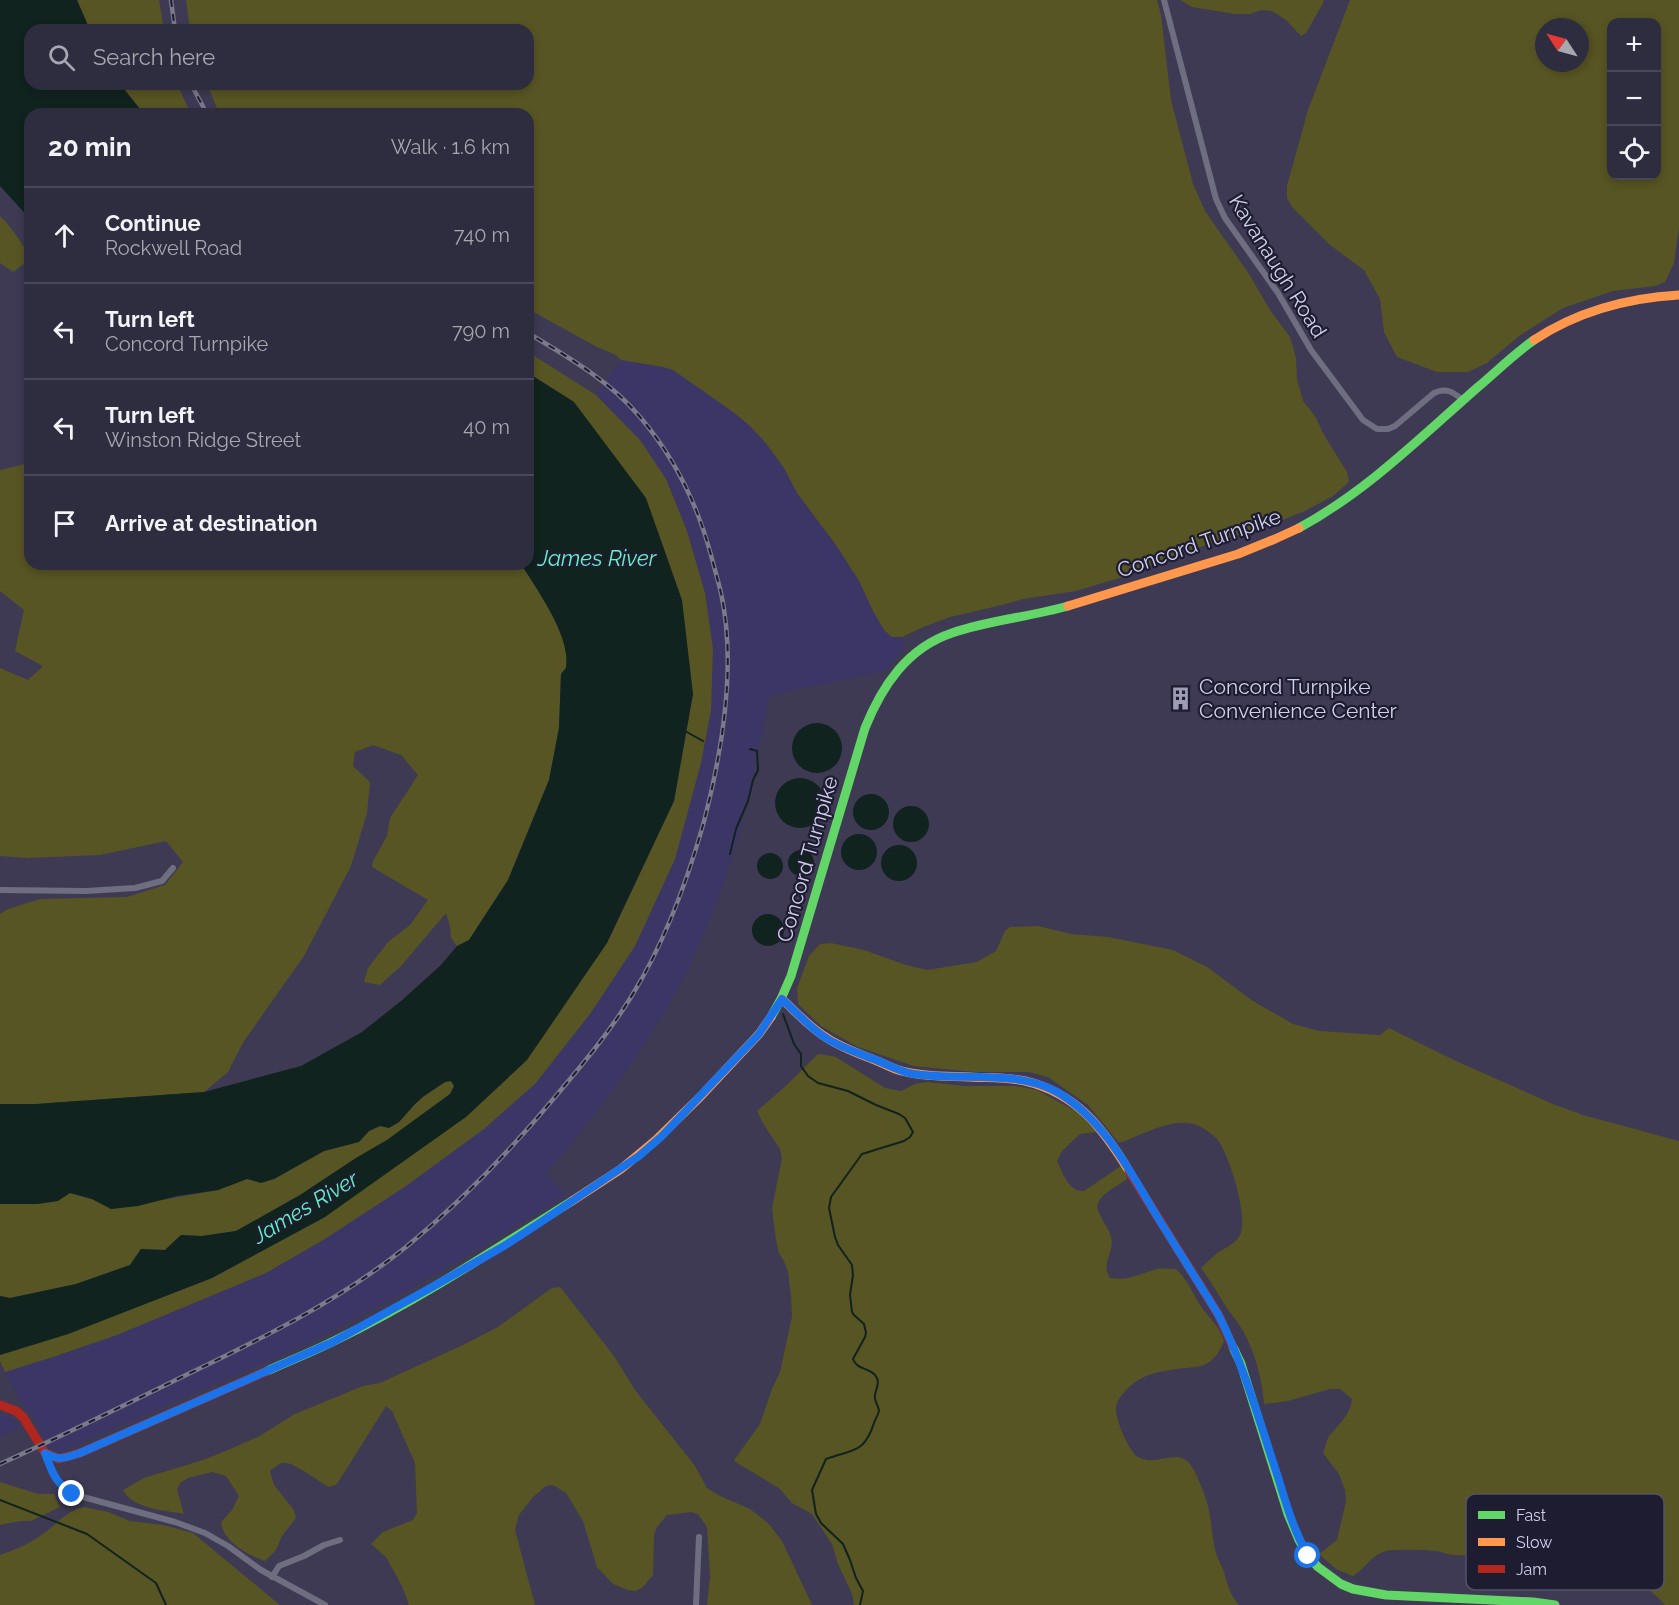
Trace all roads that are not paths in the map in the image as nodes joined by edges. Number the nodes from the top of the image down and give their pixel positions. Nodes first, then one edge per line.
1 (1164, 0) edge
2 (1679, 296) edge
3 (1463, 400) junction
4 (173, 868) dead end
5 (0, 890) edge
6 (782, 999) junction
7 (0, 1405) edge
8 (45, 1453) junction
9 (699, 1537) dead end
10 (340, 1540) dead end
11 (272, 1577) junction
12 (325, 1605) edge
13 (696, 1605) edge
14 (1555, 1605) edge

1 - 3 street, Kavanaugh Road
2 - 3 street, Concord Turnpike
3 - 6 street, Concord Turnpike
4 - 5 street
6 - 8 street, Concord Turnpike
6 - 14 street
7 - 8 street
8 - 11 street
9 - 13 street
10 - 11 street
11 - 12 street

